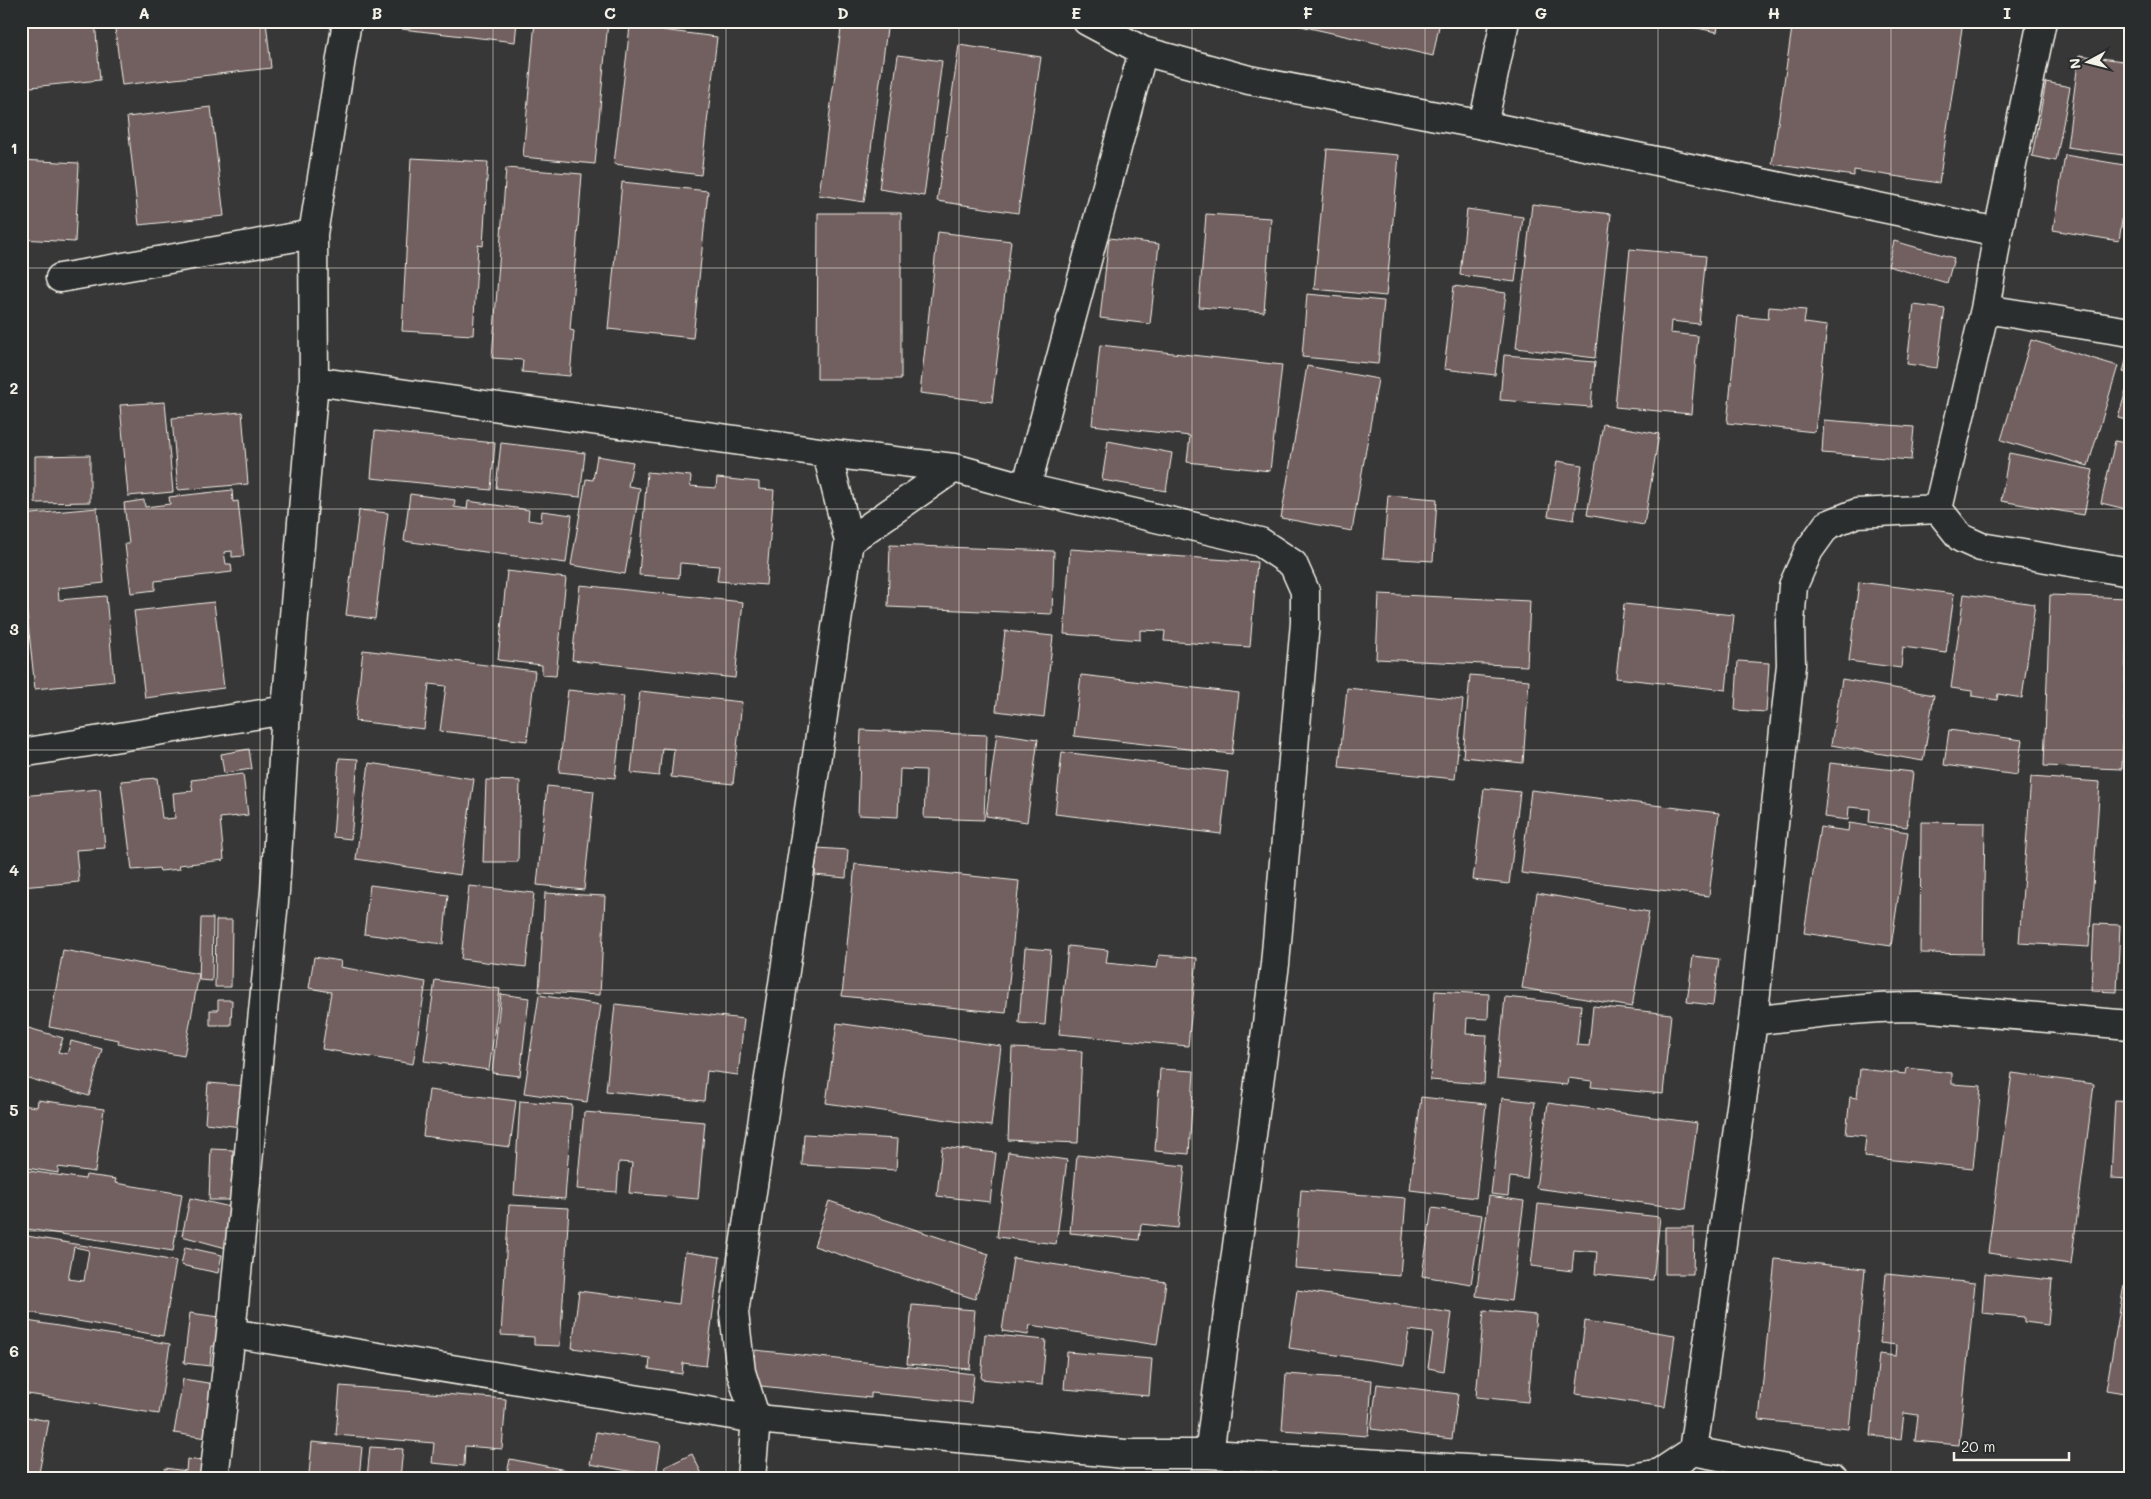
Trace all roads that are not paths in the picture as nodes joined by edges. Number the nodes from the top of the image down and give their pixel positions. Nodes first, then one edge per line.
1 (347, 21) edge
2 (1086, 21) edge
3 (1505, 21) edge
4 (2042, 21) edge
5 (1143, 51) junction
6 (1483, 125) junction
7 (1998, 232) junction
8 (313, 234) junction
9 (60, 278) dead end
10 (1985, 309) junction
11 (2130, 332) edge
12 (314, 381) junction
13 (828, 453) junction
14 (954, 468) junction
15 (1026, 488) junction
16 (1938, 509) junction
17 (849, 541) junction
18 (2130, 572) edge
19 (286, 710) junction
20 (21, 753) edge
21 (1753, 1021) junction
22 (2130, 1025) edge
23 (231, 1333) junction
24 (756, 1419) junction
25 (1693, 1451) junction
26 (1209, 1454) junction
27 (214, 1478) edge
28 (750, 1478) edge
29 (1623, 1478) edge
30 (1633, 1478) edge
31 (1833, 1478) edge

1 - 8 street
2 - 5 street
3 - 6 street
4 - 7 street
5 - 6 street
5 - 15 street
6 - 7 street
7 - 10 street
8 - 9 street
8 - 12 street
10 - 11 street
10 - 16 street
12 - 13 street
12 - 19 street
13 - 14 street
13 - 17 street
14 - 15 street
14 - 17 street
15 - 26 street
16 - 18 street
16 - 21 street
17 - 24 street
19 - 20 street
19 - 23 street
21 - 22 street
21 - 25 street
23 - 24 street
23 - 27 street
24 - 26 street
24 - 28 street
25 - 30 street
25 - 31 street
26 - 29 street

